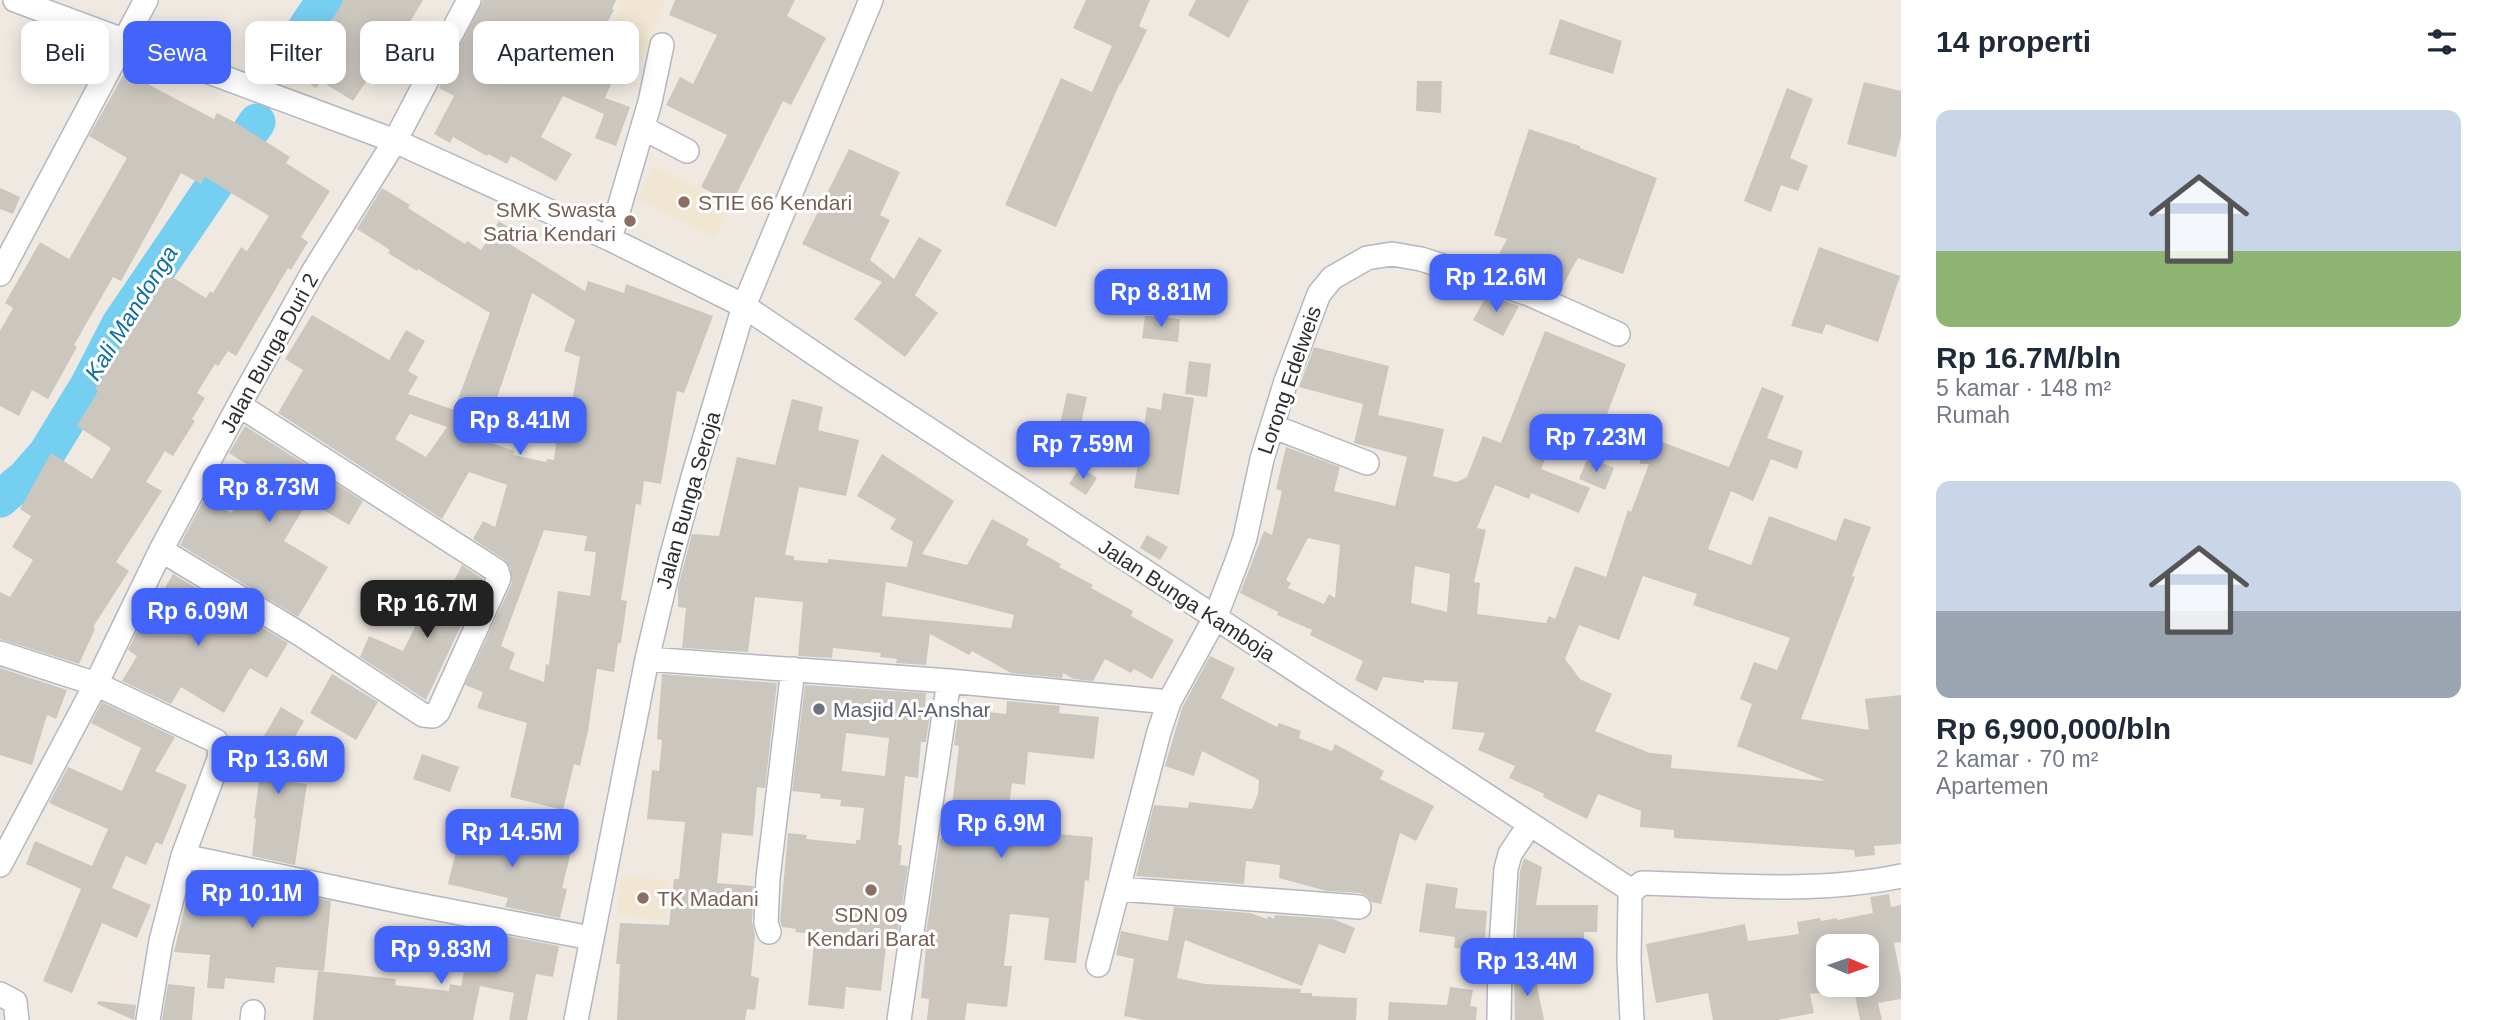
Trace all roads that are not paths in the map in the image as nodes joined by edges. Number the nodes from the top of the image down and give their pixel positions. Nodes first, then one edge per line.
1 (15, 0) edge
2 (146, 0) edge
3 (469, 0) edge
4 (871, 0) edge
5 (135, 21) edge
6 (123, 39) edge
7 (123, 44) edge
8 (662, 45) dead end
9 (231, 80) edge
10 (643, 128) junction
11 (395, 141) junction
12 (687, 151) dead end
13 (610, 239) junction
14 (3, 262) edge
15 (744, 306) junction
16 (1618, 334) dead end
17 (239, 405) junction
18 (1272, 426) junction
19 (1367, 463) dead end
20 (161, 550) junction
21 (1215, 618) junction
22 (0, 653) edge
23 (647, 659) junction
24 (793, 669) junction
25 (948, 681) junction
26 (96, 684) junction
27 (1169, 702) junction
28 (1530, 824) junction
29 (183, 856) junction
30 (1, 862) edge
31 (1901, 876) edge
32 (1119, 889) junction
33 (1632, 891) junction
34 (1359, 907) dead end
35 (769, 932) dead end
36 (591, 938) junction
37 (1098, 965) dead end
38 (0, 994) edge
39 (17, 1020) edge
40 (148, 1020) edge
41 (576, 1020) edge
42 (899, 1020) edge
43 (1499, 1020) edge
44 (1632, 1020) edge

1 - 6 street, Jalan Bunga Kamboja
2 - 5 street
3 - 11 street, Jalan Bunga Duri 2
4 - 15 street, Jalan Bunga Seroja
7 - 14 street
8 - 10 street
9 - 11 street, Jalan Bunga Kamboja
10 - 12 street
10 - 13 street
11 - 13 street, Jalan Bunga Kamboja
11 - 17 street, Jalan Bunga Duri 2
13 - 15 street, Jalan Bunga Kamboja
15 - 21 street, Jalan Bunga Kamboja
15 - 23 street, Jalan Bunga Seroja
16 - 18 street, Lorong Edelweis
17 - 20 street, Jalan Bunga Duri 2
17 - 20 street
18 - 19 street
18 - 21 street, Lorong Edelweis
20 - 26 street, Jalan Bunga Duri 2
21 - 27 street, Lorong Edelweis
21 - 28 street, Jalan Bunga Kamboja
22 - 26 street
23 - 24 street
23 - 36 street, Jalan Bunga Seroja
24 - 25 street
24 - 35 street
25 - 27 street
25 - 42 street
26 - 29 street
26 - 30 street, Jalan Bunga Duri 2
27 - 32 street, Lorong Edelweis
28 - 33 street, Jalan Bunga Kamboja
28 - 43 street
29 - 36 street
29 - 40 street
31 - 33 street
32 - 34 street
32 - 37 street, Lorong Edelweis
33 - 44 street
36 - 41 street, Jalan Bunga Seroja
38 - 39 street

